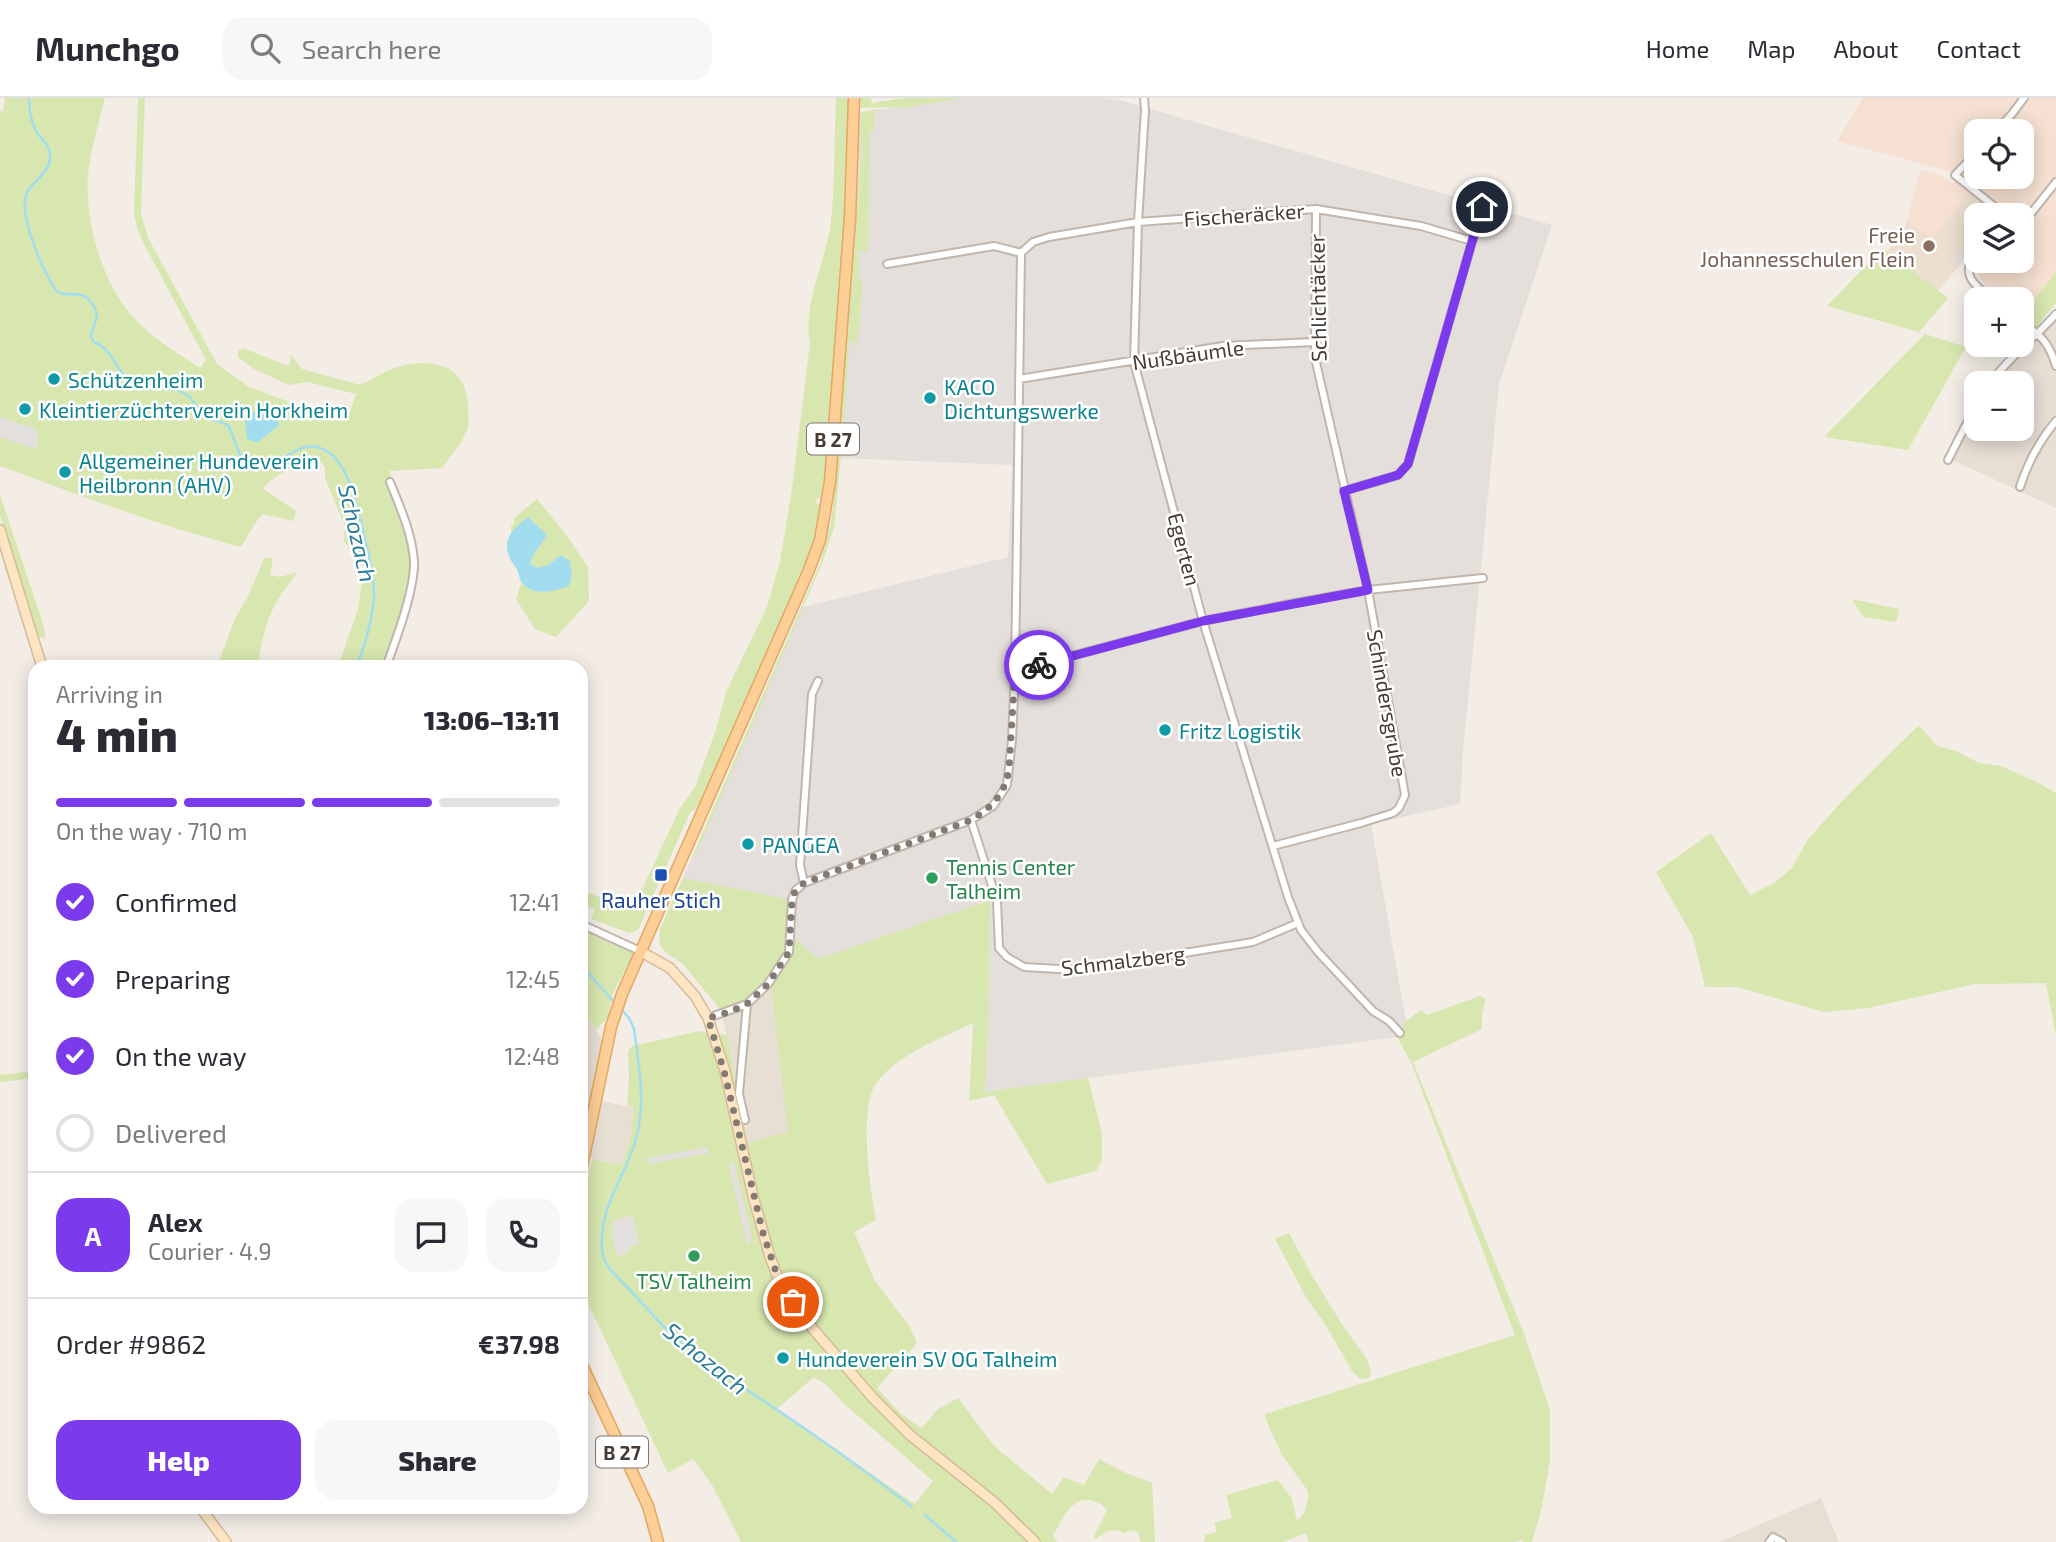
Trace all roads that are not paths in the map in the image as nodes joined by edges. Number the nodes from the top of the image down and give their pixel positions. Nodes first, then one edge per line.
1 (854, 98) edge
2 (1144, 98) edge
3 (2024, 98) edge
4 (2007, 119) edge
5 (1964, 166) edge
6 (1964, 182) edge
7 (2056, 182) edge
8 (1972, 189) edge
9 (1990, 203) edge
10 (1482, 207) dead end
11 (1316, 209) junction
12 (2034, 210) edge
13 (1138, 222) junction
14 (1472, 241) junction
15 (1021, 253) junction
16 (887, 264) dead end
17 (2056, 314) edge
18 (2034, 331) edge
19 (2038, 334) junction
20 (1315, 342) junction
21 (1134, 362) junction
22 (2056, 366) edge
23 (2000, 371) edge
24 (1019, 379) junction
25 (2056, 421) edge
26 (1964, 429) edge
27 (1948, 460) dead end
28 (390, 482) dead end
29 (2020, 487) dead end
30 (1344, 491) junction
31 (0, 530) edge
32 (1483, 578) dead end
33 (1368, 590) junction
34 (1203, 621) junction
35 (40, 660) edge
36 (388, 660) edge
37 (1015, 671) junction
38 (818, 681) dead end
39 (971, 820) junction
40 (1273, 846) junction
41 (804, 883) junction
42 (1298, 923) junction
43 (588, 927) edge
44 (640, 951) junction
45 (747, 1004) junction
46 (708, 1018) junction
47 (1401, 1033) dead end
48 (745, 1120) dead end
49 (588, 1139) edge
50 (588, 1378) edge
51 (205, 1514) edge
52 (226, 1542) edge
53 (658, 1542) edge
54 (1035, 1542) edge
55 (1769, 1542) edge
56 (1782, 1542) edge

1 - 44 main road, B 27
2 - 13 street, Egerten
3 - 4 street
5 - 6 street
7 - 12 street
8 - 9 street
10 - 14 street
11 - 13 street, Fischeräcker
11 - 14 street, Fischeräcker
11 - 20 street, Schlichtäcker
13 - 15 street, Fischeräcker
13 - 21 street, Egerten
14 - 30 street
15 - 16 street
15 - 24 street
17 - 19 street
18 - 19 street
19 - 22 street
19 - 23 street
20 - 21 street, Nußbäumle
20 - 30 street, Schlichtäcker
21 - 24 street, Nußbäumle
21 - 34 street, Egerten
24 - 37 street
25 - 29 street
26 - 27 street
28 - 36 street
30 - 33 street, Schlichtäcker
31 - 35 street
32 - 33 street
33 - 34 street
33 - 40 street, Schindersgrube
34 - 37 street
34 - 40 street, Egerten
37 - 39 street
38 - 41 street
39 - 41 street
39 - 42 street, Schmalzberg
40 - 42 street, Egerten
41 - 45 street
42 - 47 street, Egerten
43 - 44 street
44 - 46 street
44 - 49 main road, B 27
45 - 46 street
45 - 48 street
46 - 54 street
50 - 53 main road, B 27
51 - 52 street
55 - 56 street

